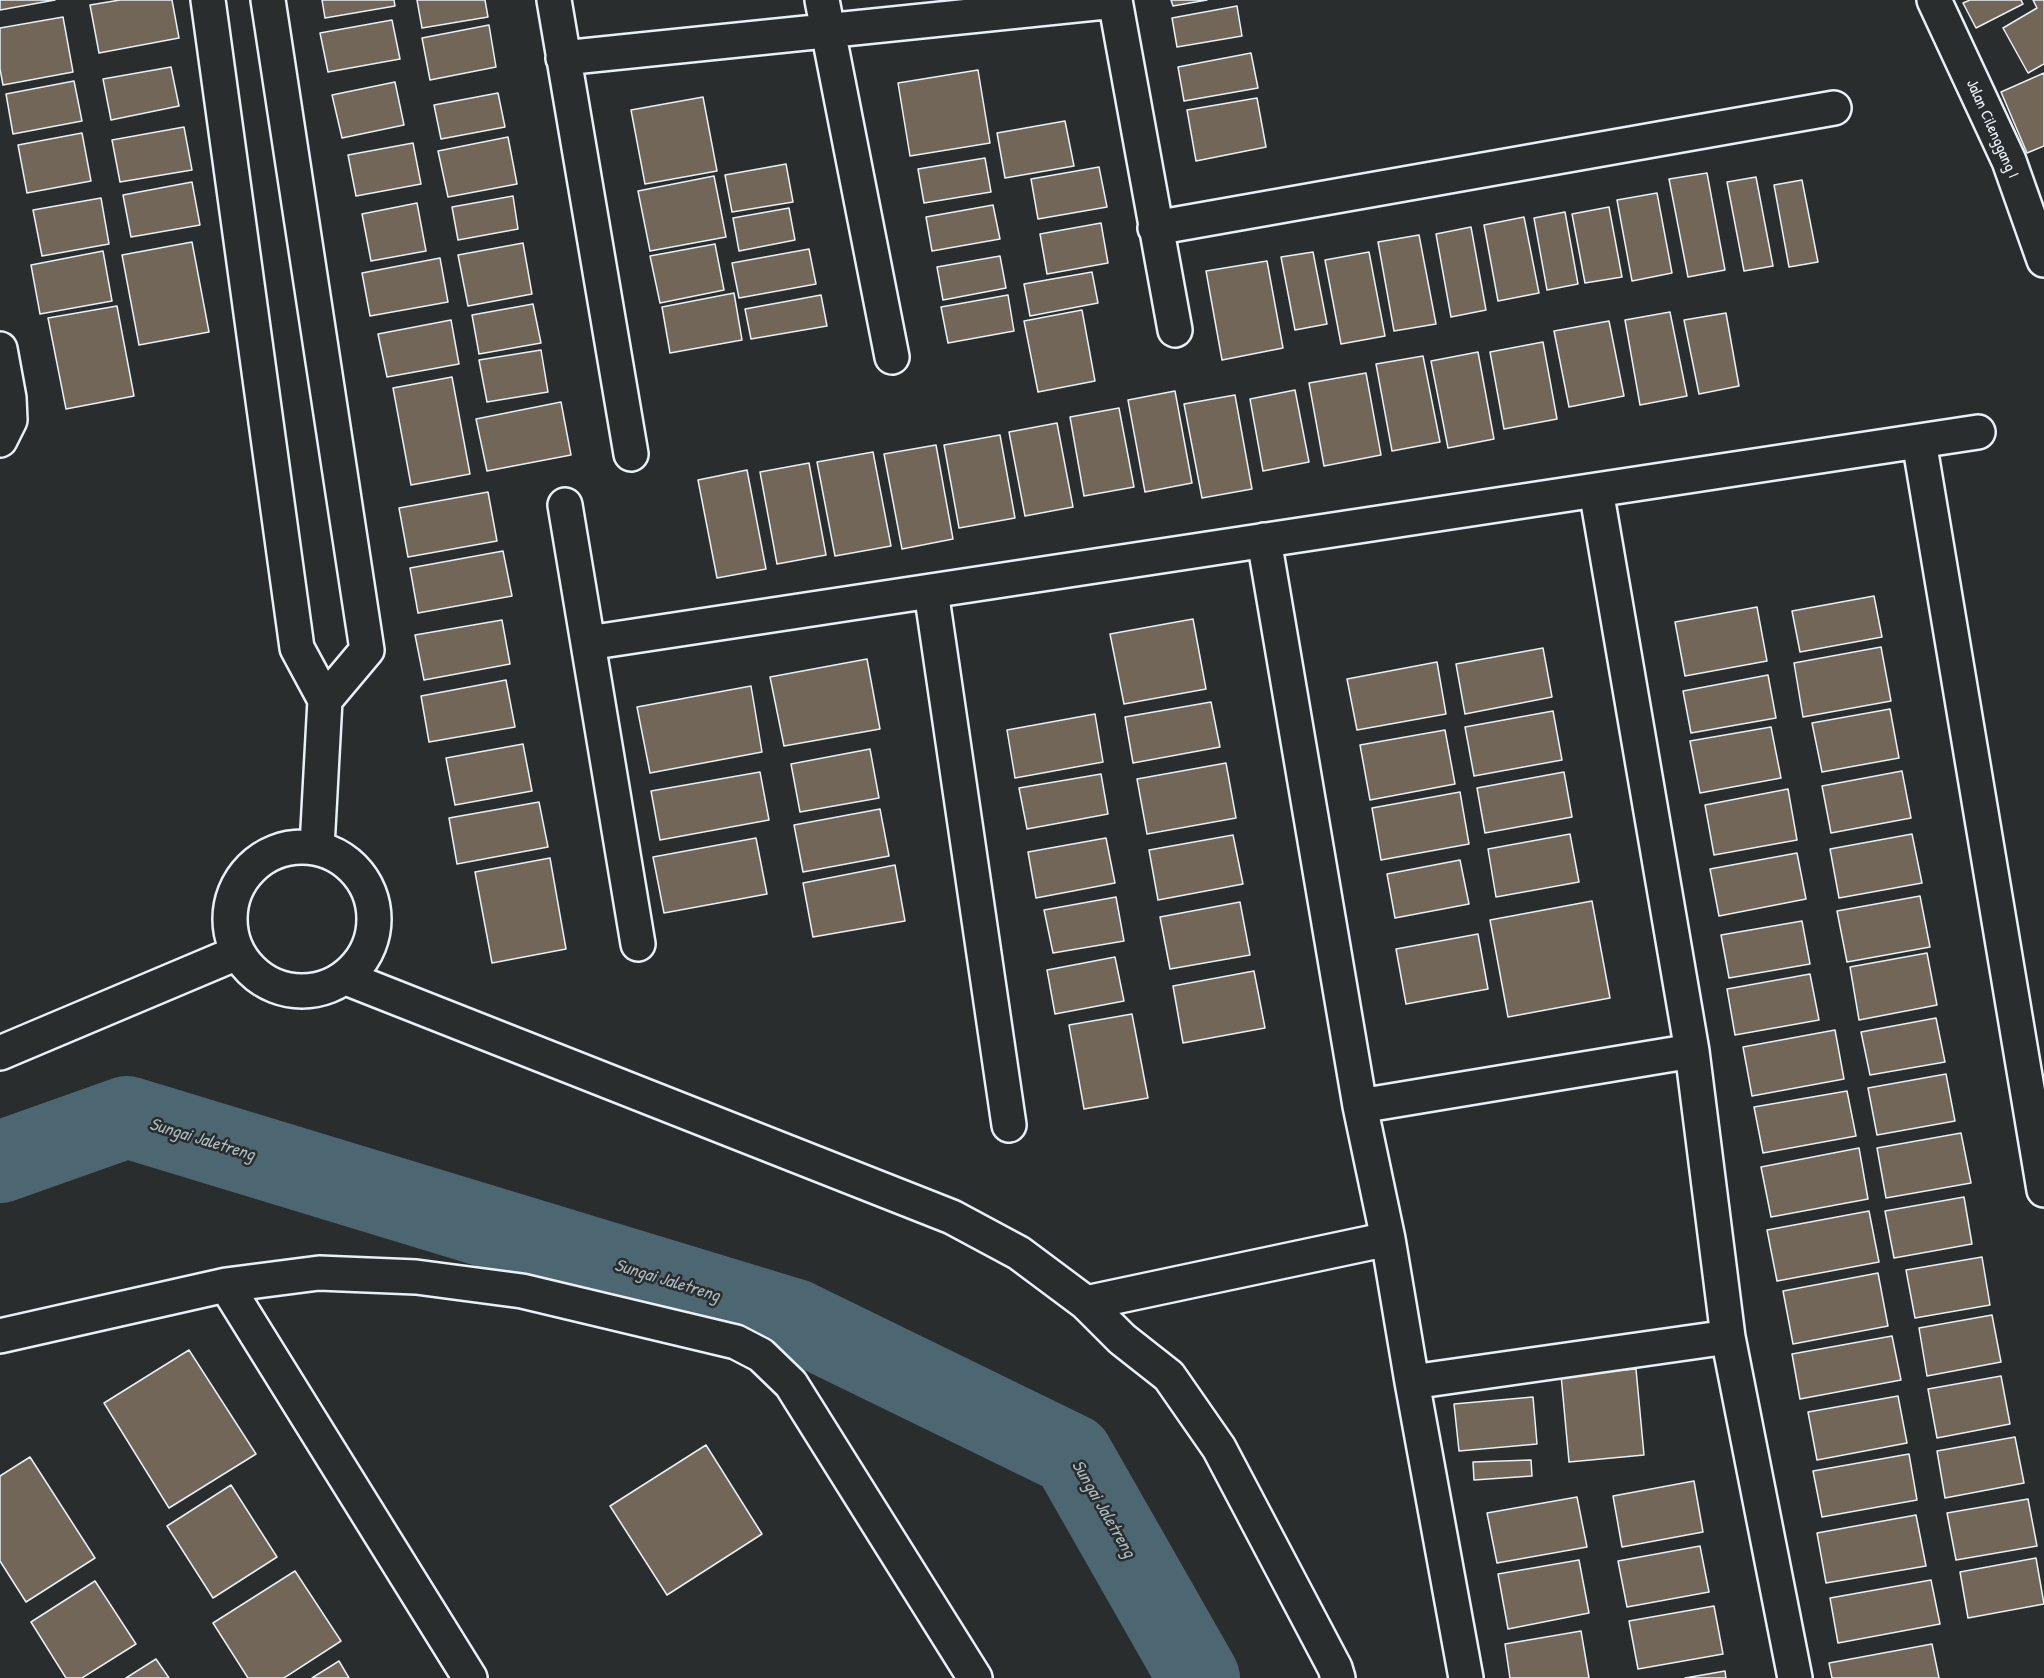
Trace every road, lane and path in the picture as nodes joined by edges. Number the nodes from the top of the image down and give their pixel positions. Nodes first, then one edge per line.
1 (208, 0) edge
2 (268, 0) edge
3 (554, 0) edge
4 (1115, 0) edge
5 (1934, 0) edge
6 (825, 15) edge
7 (563, 58) junction
8 (1834, 108) dead end
9 (1155, 228) junction
10 (2044, 260) edge
11 (1175, 330) dead end
12 (0, 349) edge
13 (892, 357) dead end
14 (1978, 432) dead end
15 (0, 440) edge
16 (1919, 441) junction
17 (631, 454) dead end
18 (1596, 490) junction
19 (565, 505) dead end
20 (1263, 540) junction
21 (931, 591) junction
22 (588, 643) junction
23 (325, 700) junction
24 (317, 847) junction
25 (638, 944) dead end
26 (237, 952) junction
27 (346, 978) junction
28 (1692, 1051) junction
29 (0, 1053) edge
30 (1360, 1106) junction
31 (1010, 1125) dead end
32 (2044, 1190) edge
33 (1388, 1239) junction
34 (226, 1285) junction
35 (1086, 1304) junction
36 (0, 1336) edge
37 (1728, 1337) junction
38 (1412, 1382) junction
39 (470, 1678) edge
40 (975, 1678) edge
41 (1338, 1678) edge
42 (1466, 1678) edge
43 (1795, 1678) edge

1 - 23 street
2 - 23 street
3 - 7 street
4 - 6 street
4 - 9 street
5 - 10 street, Jalan Cilenggang I
6 - 7 street
6 - 13 street
7 - 17 street
8 - 9 street
9 - 11 street
12 - 15 street
14 - 16 street
16 - 18 street
16 - 32 street
18 - 20 street
18 - 28 street
19 - 22 street
20 - 21 street
20 - 30 street
21 - 22 street
21 - 31 street
22 - 25 street
23 - 24 street
24 - 26 street
24 - 27 street
26 - 27 street
26 - 29 street
27 - 35 street
28 - 30 street
28 - 37 street
30 - 33 street
33 - 35 street
33 - 38 street
34 - 36 street
34 - 39 street
34 - 40 street
35 - 41 street
37 - 38 street
37 - 43 street
38 - 42 street

